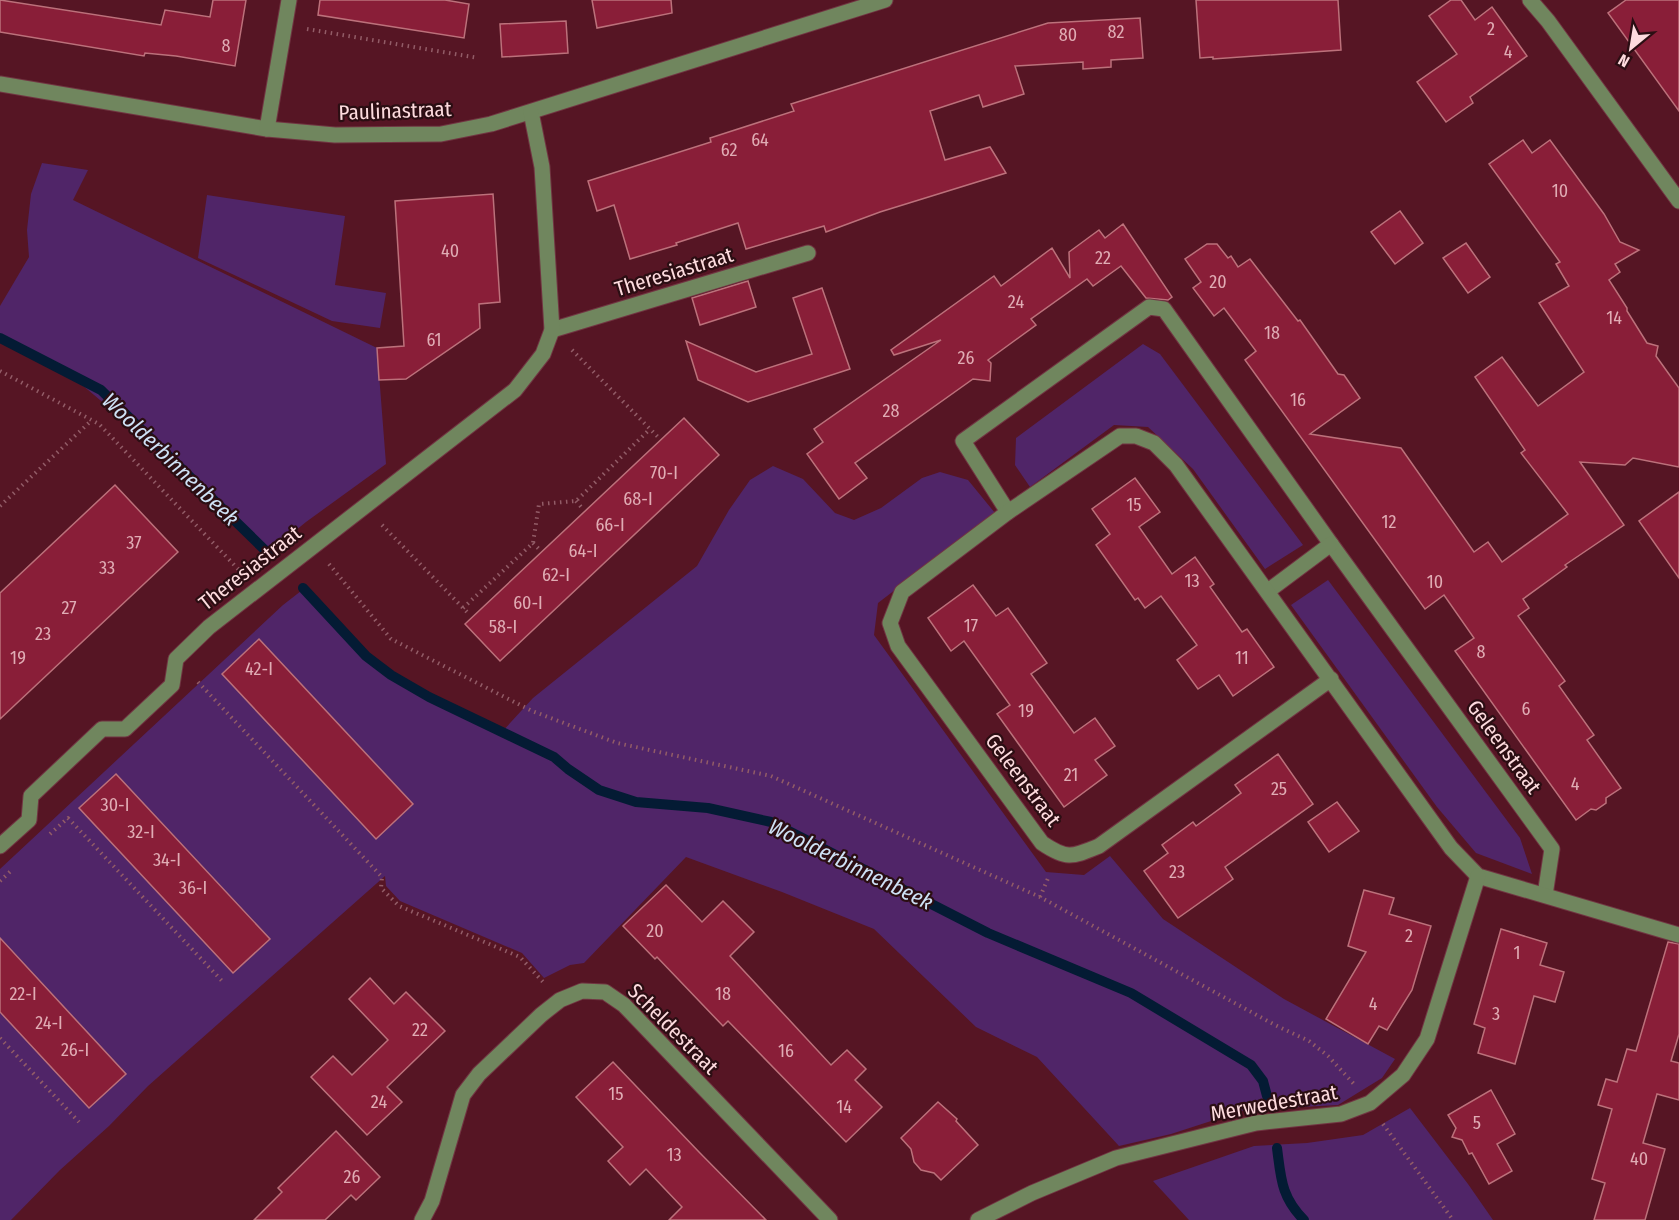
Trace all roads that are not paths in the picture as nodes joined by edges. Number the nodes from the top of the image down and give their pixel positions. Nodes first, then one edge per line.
1 (289, 0) edge
2 (885, 0) edge
3 (1530, 0) edge
4 (0, 84) edge
5 (531, 111) junction
6 (267, 129) junction
7 (1679, 201) edge
8 (808, 253) dead end
9 (552, 330) junction
10 (1008, 512) junction
11 (1331, 544) junction
12 (1268, 591) junction
13 (1330, 679) junction
14 (0, 846) edge
15 (1478, 876) junction
16 (1545, 895) junction
17 (1679, 935) edge
18 (422, 1220) edge
19 (830, 1220) edge
20 (978, 1220) edge

1 - 6 street
2 - 5 street, Paulinastraat
3 - 7 street
4 - 6 street, Paulinastraat
5 - 6 street, Paulinastraat
5 - 9 street, Theresiastraat
8 - 9 street, Theresiastraat
9 - 14 street, Theresiastraat
10 - 11 street, Geleenstraat
10 - 12 street, Geleenstraat
10 - 13 street, Geleenstraat
11 - 12 street
11 - 16 street, Geleenstraat
12 - 13 street, Geleenstraat
13 - 15 street, Geleenstraat
15 - 16 street
15 - 20 street, Merwedestraat
16 - 17 street
18 - 19 street, Scheldestraat

